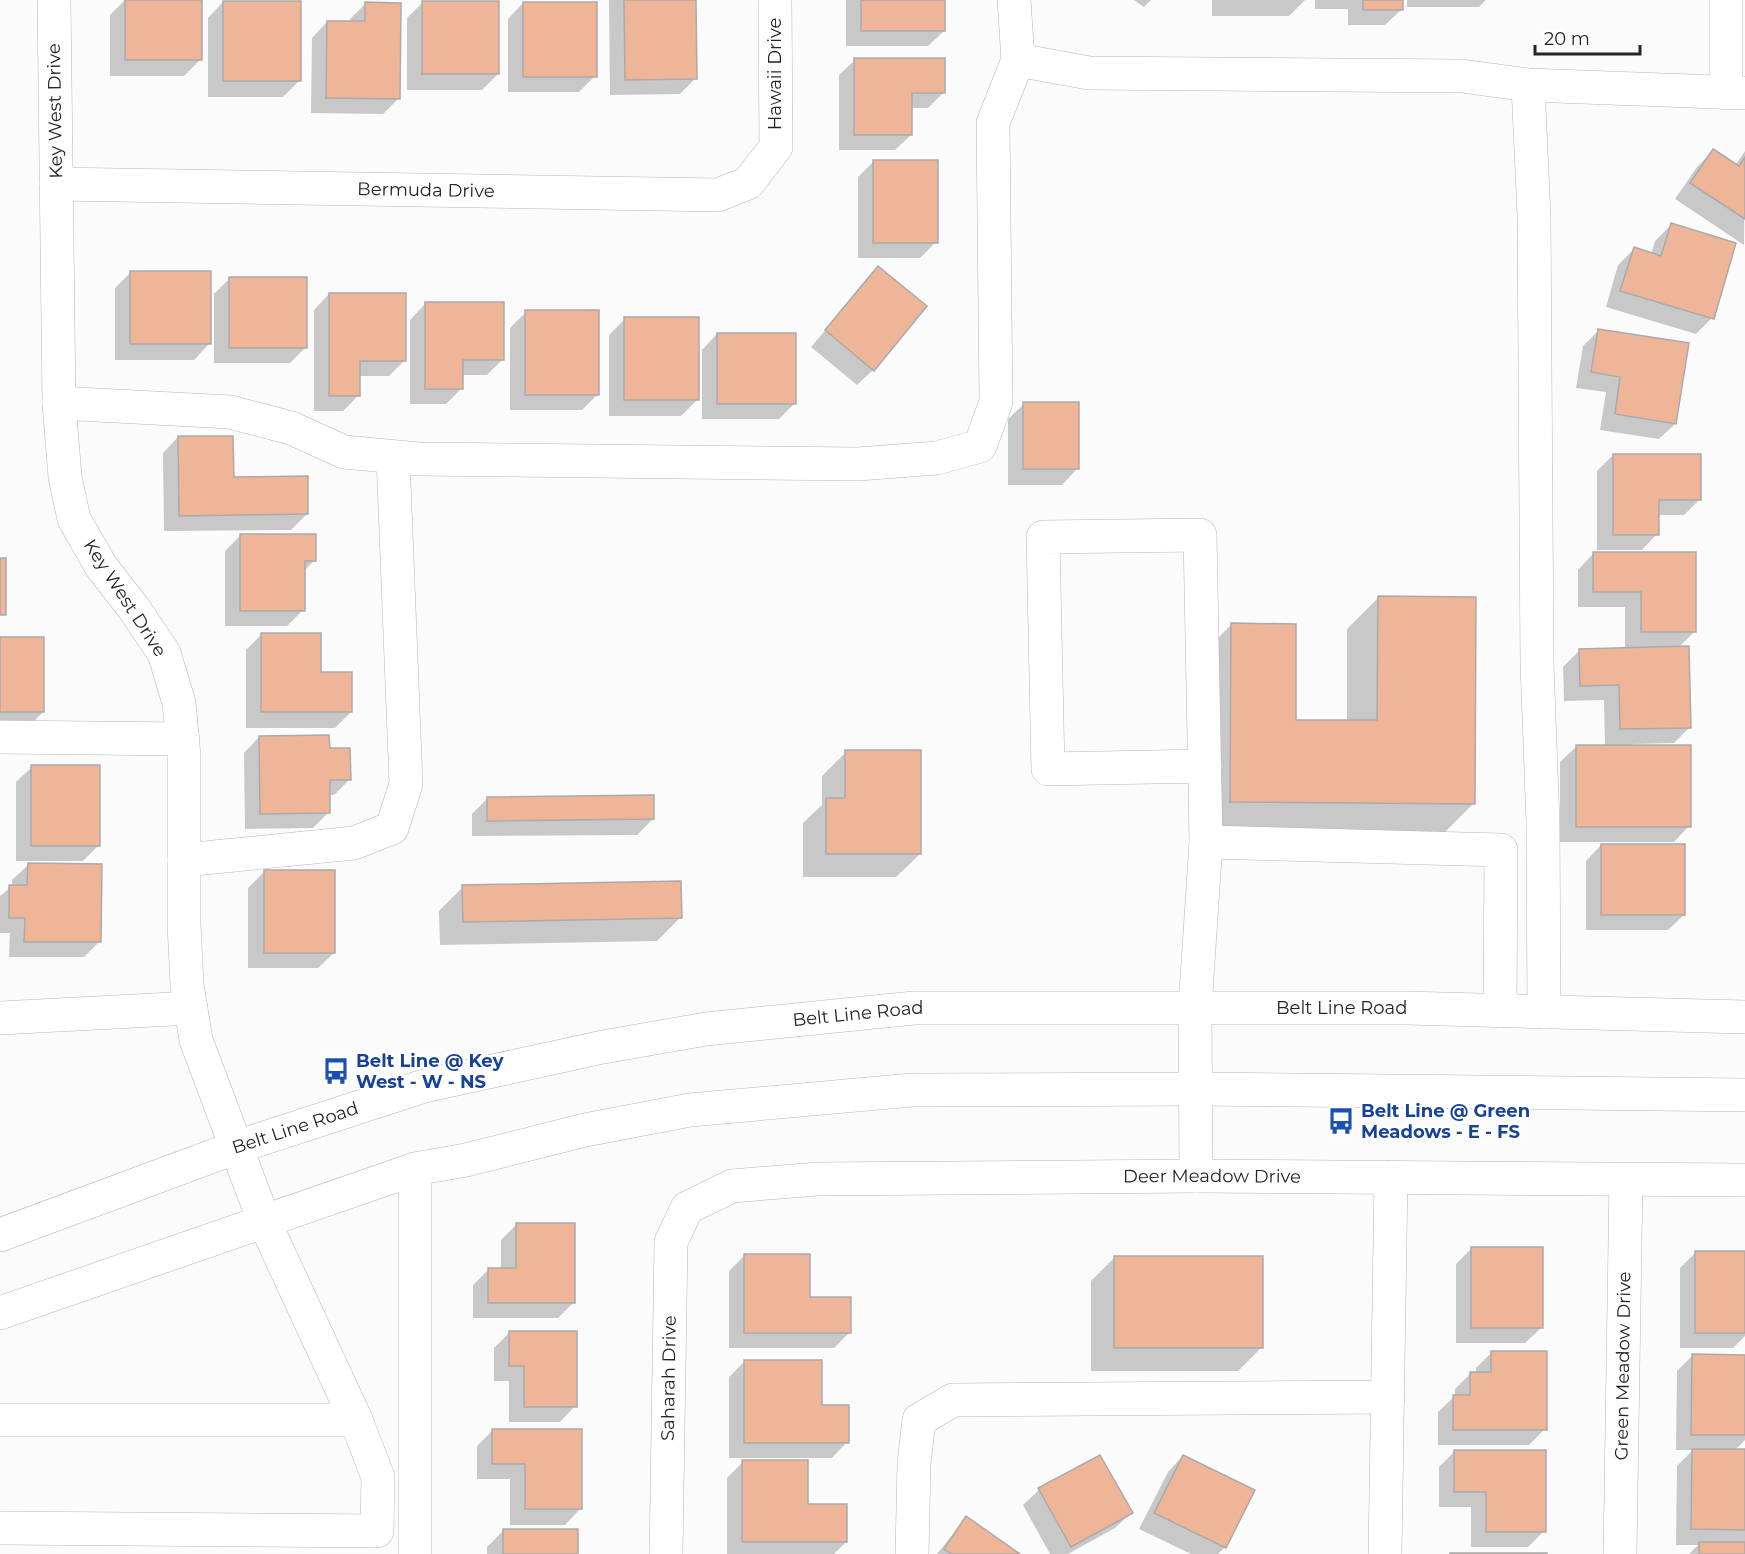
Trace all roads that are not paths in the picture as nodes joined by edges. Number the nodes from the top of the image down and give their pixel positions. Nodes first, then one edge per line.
1 (54, 0) edge
2 (775, 0) edge
3 (1014, 0) edge
4 (1726, 0) edge
5 (1018, 60) junction
6 (1528, 85) junction
7 (1736, 93) edge
8 (776, 147) joint
9 (56, 184) junction
10 (59, 403) junction
11 (393, 457) junction
12 (0, 737) edge
13 (183, 739) junction
14 (1205, 766) junction
15 (1206, 842) junction
16 (184, 860) junction
17 (191, 1008) junction
18 (1195, 1008) junction
19 (1500, 1011) junction
20 (1544, 1012) junction
21 (1745, 1017) edge
22 (0, 1018) edge
23 (1196, 1089) junction
24 (1745, 1095) edge
25 (237, 1147) junction
26 (415, 1169) junction
27 (1196, 1176) junction
28 (1391, 1177) junction
29 (1626, 1180) junction
30 (1745, 1180) edge
31 (687, 1208) joint
32 (264, 1221) junction
33 (0, 1235) edge
34 (0, 1313) edge
35 (1388, 1397) junction
36 (0, 1420) edge
37 (356, 1420) junction
38 (0, 1528) edge
39 (377, 1543) edge
40 (415, 1554) edge
41 (666, 1554) edge
42 (912, 1554) edge
43 (1385, 1554) edge
44 (1620, 1554) edge

1 - 9 street, Key West Drive
2 - 8 street, Hawaii Drive
3 - 5 street
4 - 7 street
5 - 6 street
5 - 11 street
6 - 7 street
6 - 20 street
8 - 9 street, Bermuda Drive
9 - 10 street, Key West Drive
10 - 11 street
10 - 13 street, Key West Drive
11 - 16 street
12 - 13 street
13 - 16 street, Key West Drive
14 - 14 street
14 - 15 street
15 - 18 street
15 - 19 street
16 - 17 street, Key West Drive
17 - 22 street
17 - 25 street, Key West Drive
18 - 19 street, Belt Line Road
18 - 23 street
18 - 25 street, Belt Line Road
19 - 20 street, Belt Line Road
20 - 21 street, Belt Line Road
23 - 24 street
23 - 26 street
23 - 27 street
25 - 32 street, Key West Drive
25 - 33 street, Belt Line Road
26 - 32 street
26 - 40 street
27 - 28 street, Deer Meadow Drive
27 - 31 street, Deer Meadow Drive
28 - 29 street, Deer Meadow Drive
28 - 35 street
29 - 30 street, Deer Meadow Drive
29 - 44 street, Green Meadow Drive
31 - 41 street, Saharah Drive
32 - 34 street
32 - 37 street, Key West Drive
35 - 42 street
35 - 43 street
36 - 37 street
37 - 39 street, Key West Drive
38 - 39 street

